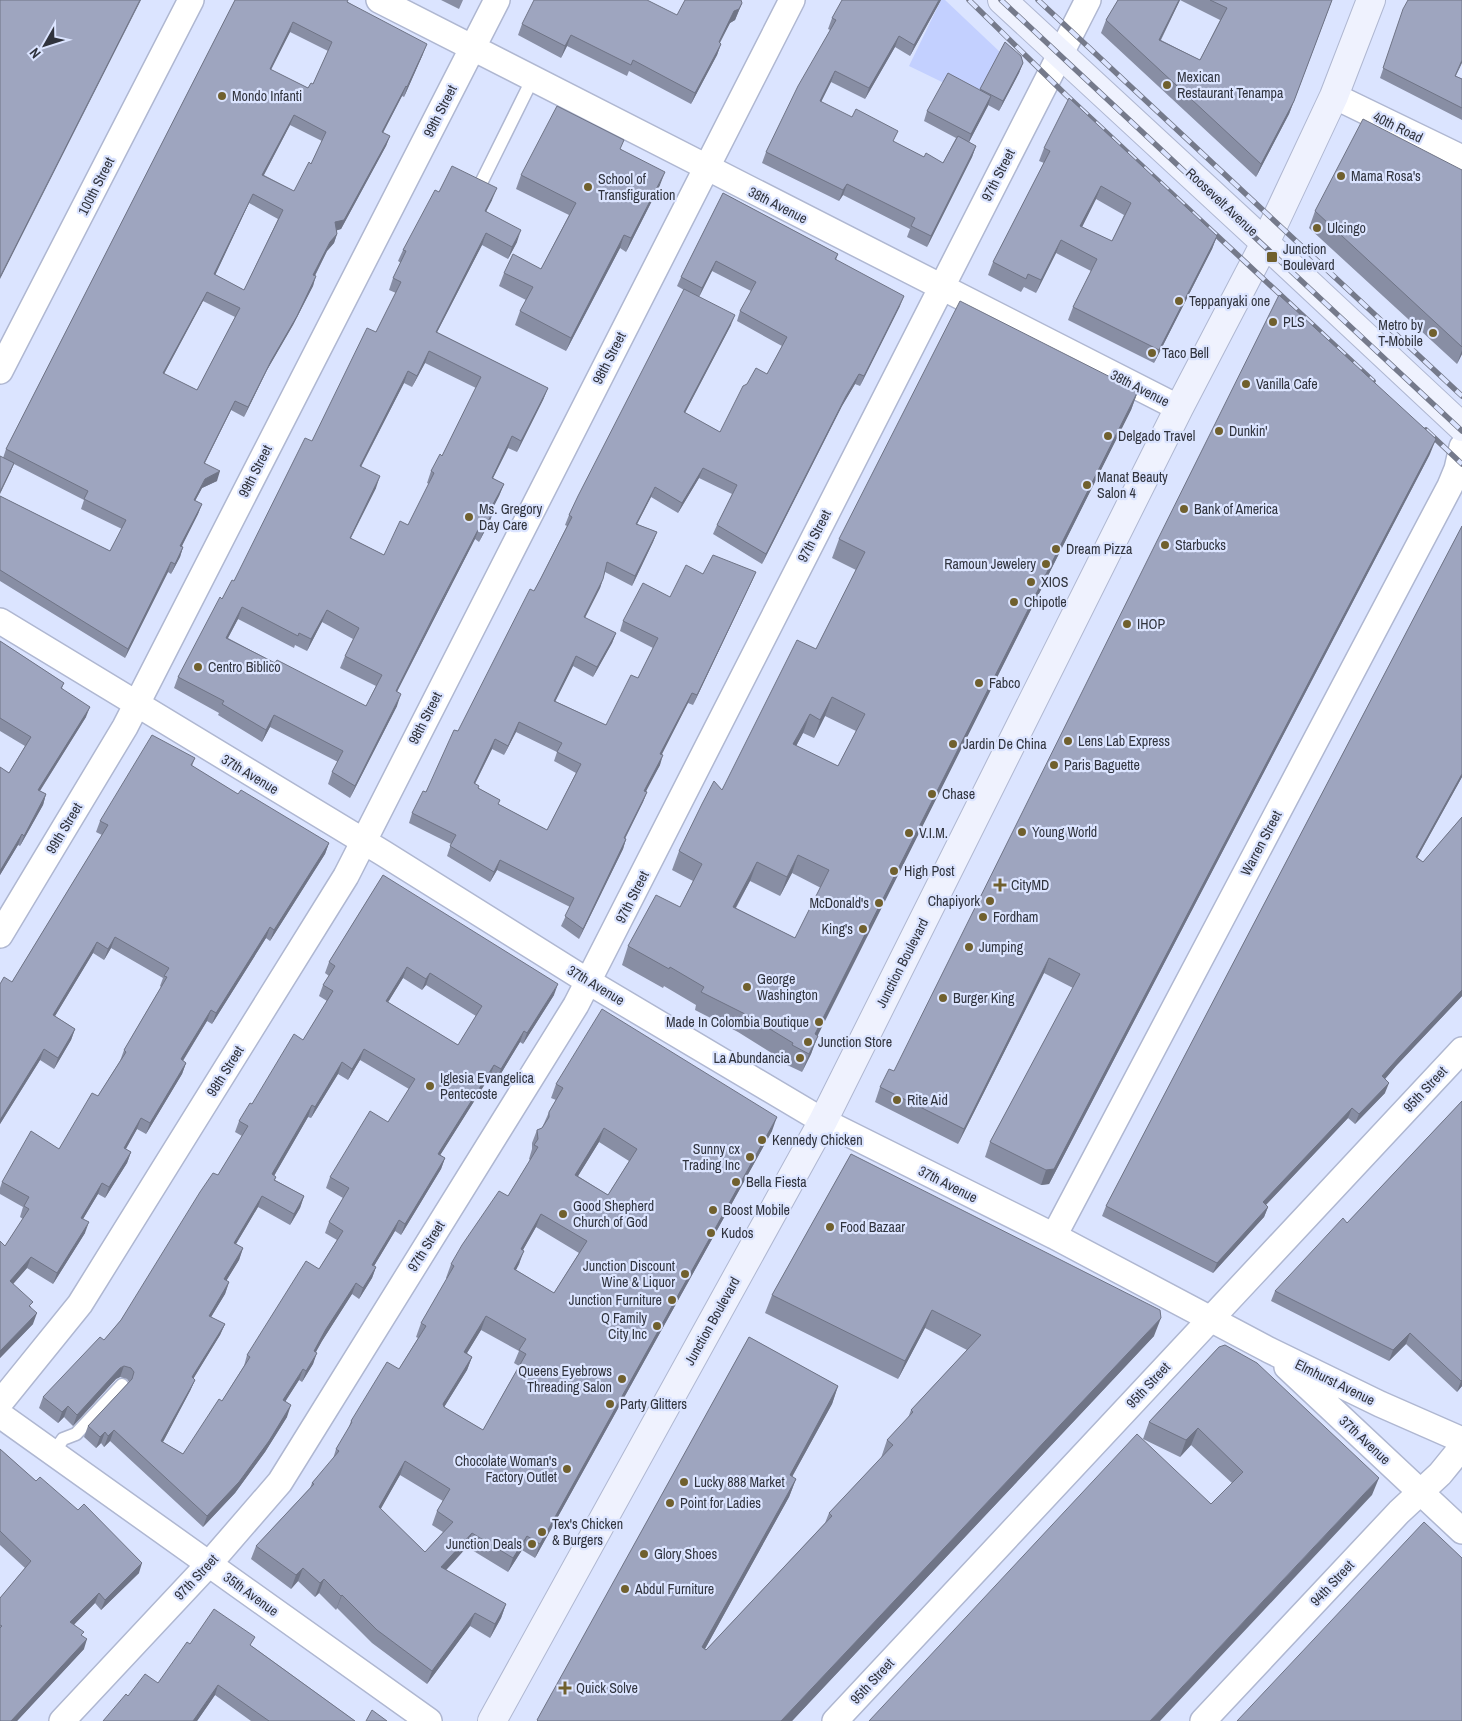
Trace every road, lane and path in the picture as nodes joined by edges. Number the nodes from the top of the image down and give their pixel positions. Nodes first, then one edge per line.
1 (191, 0) edge
2 (379, 0) edge
3 (497, 0) edge
4 (792, 0) edge
5 (1002, 0) edge
6 (1088, 0) edge
7 (1371, 0) edge
8 (472, 49) junction
9 (1060, 53) junction
10 (532, 80) junction
11 (1334, 96) junction
12 (1462, 158) edge
13 (706, 168) junction
14 (482, 181) edge
15 (1266, 242) junction
16 (940, 287) junction
17 (0, 371) edge
18 (1179, 408) junction
19 (1462, 427) edge
20 (1462, 447) edge
21 (0, 620) edge
22 (135, 705) junction
23 (363, 841) junction
24 (0, 935) edge
25 (589, 982) junction
26 (1462, 1050) edge
27 (823, 1121) junction
28 (1054, 1236) junction
29 (1210, 1317) junction
30 (1269, 1350) junction
31 (122, 1385) dead end
32 (0, 1403) edge
33 (0, 1415) edge
34 (1462, 1440) edge
35 (1462, 1447) edge
36 (53, 1453) junction
37 (1420, 1492) junction
38 (1462, 1531) edge
39 (209, 1564) junction
40 (62, 1721) edge
41 (429, 1721) edge
42 (492, 1721) edge
43 (835, 1721) edge
44 (1203, 1721) edge

1 - 17 street, 100th Street
2 - 8 street, 38th Avenue
3 - 8 street, 99th Street
4 - 13 street, 98th Street
5 - 9 main road, Roosevelt Avenue
6 - 9 street, 97th Street
7 - 11 main road, Junction Boulevard
8 - 10 street, 38th Avenue
8 - 22 street, 99th Street
9 - 15 main road, Roosevelt Avenue
9 - 16 street, 97th Street
10 - 13 street, 38th Avenue
10 - 14 lane
11 - 12 street, 40th Road
11 - 15 main road, Junction Boulevard
13 - 16 street, 38th Avenue
13 - 23 street, 98th Street
15 - 18 main road, Junction Boulevard
15 - 19 main road, Roosevelt Avenue
16 - 18 street, 38th Avenue
16 - 25 street, 97th Street
18 - 27 main road, Junction Boulevard
20 - 28 street, Warren Street
21 - 22 street, 37th Avenue
22 - 23 street, 37th Avenue
22 - 24 street, 99th Street
23 - 25 street, 37th Avenue
23 - 32 street, 98th Street
25 - 27 street, 37th Avenue
25 - 39 street, 97th Street
26 - 29 street, 95th Street
27 - 28 street, 37th Avenue
27 - 42 main road, Junction Boulevard
28 - 29 street, 37th Avenue
29 - 30 street, Elmhurst Avenue
29 - 43 street, 95th Street
30 - 34 street, Elmhurst Avenue
30 - 37 street, 37th Avenue
31 - 36 lane
33 - 36 street, 35th Avenue
35 - 37 street, 94th Street
36 - 39 street, 35th Avenue
37 - 38 street, 37th Avenue
37 - 44 street, 94th Street
39 - 40 street, 97th Street
39 - 41 street, 35th Avenue

